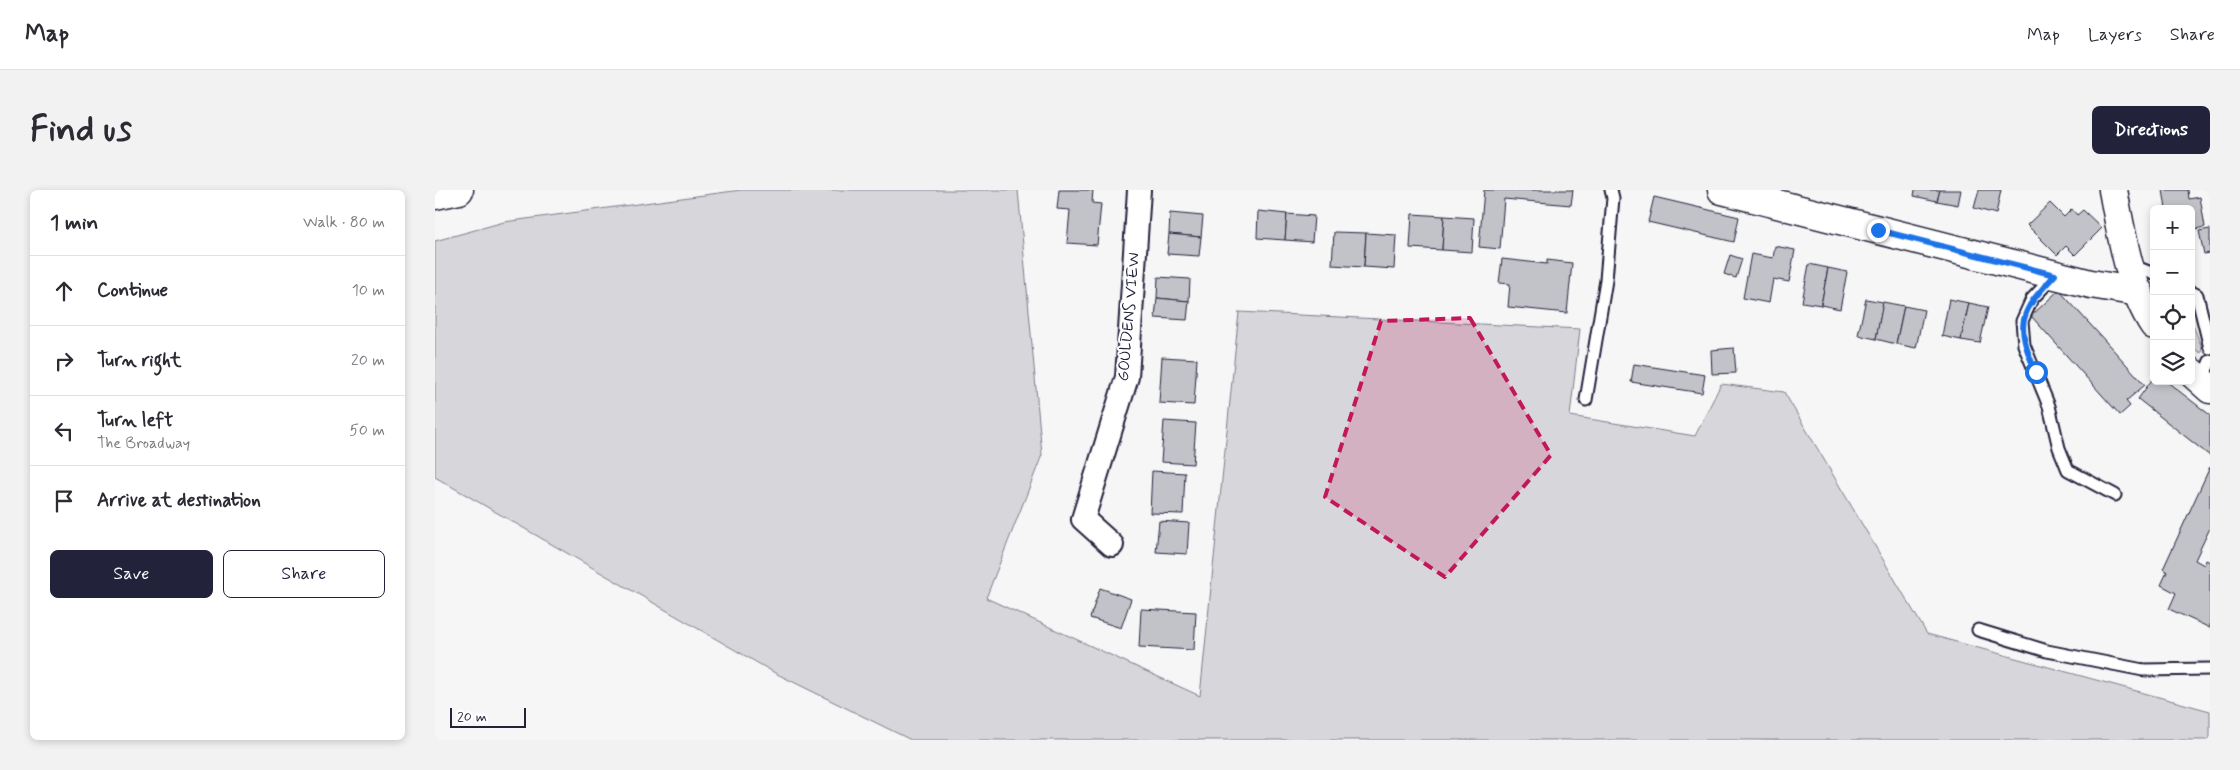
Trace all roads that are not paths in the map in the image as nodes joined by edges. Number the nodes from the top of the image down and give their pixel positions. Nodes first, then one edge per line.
1 (459, 190) edge
2 (1139, 190) edge
3 (1611, 190) edge
4 (1722, 190) edge
5 (2113, 190) edge
6 (435, 195) edge
7 (2055, 275) junction
8 (2141, 277) edge
9 (2195, 293) edge
10 (2150, 310) edge
11 (2210, 348) edge
12 (1586, 400) dead end
13 (2115, 495) dead end
14 (1112, 545) dead end
15 (1978, 630) dead end
16 (2210, 669) edge

1 - 6 street
2 - 14 street, GOULDENS VIEW
3 - 12 lane
4 - 7 street
5 - 8 street
7 - 8 street
7 - 13 lane
8 - 10 street
9 - 11 lane
15 - 16 lane

